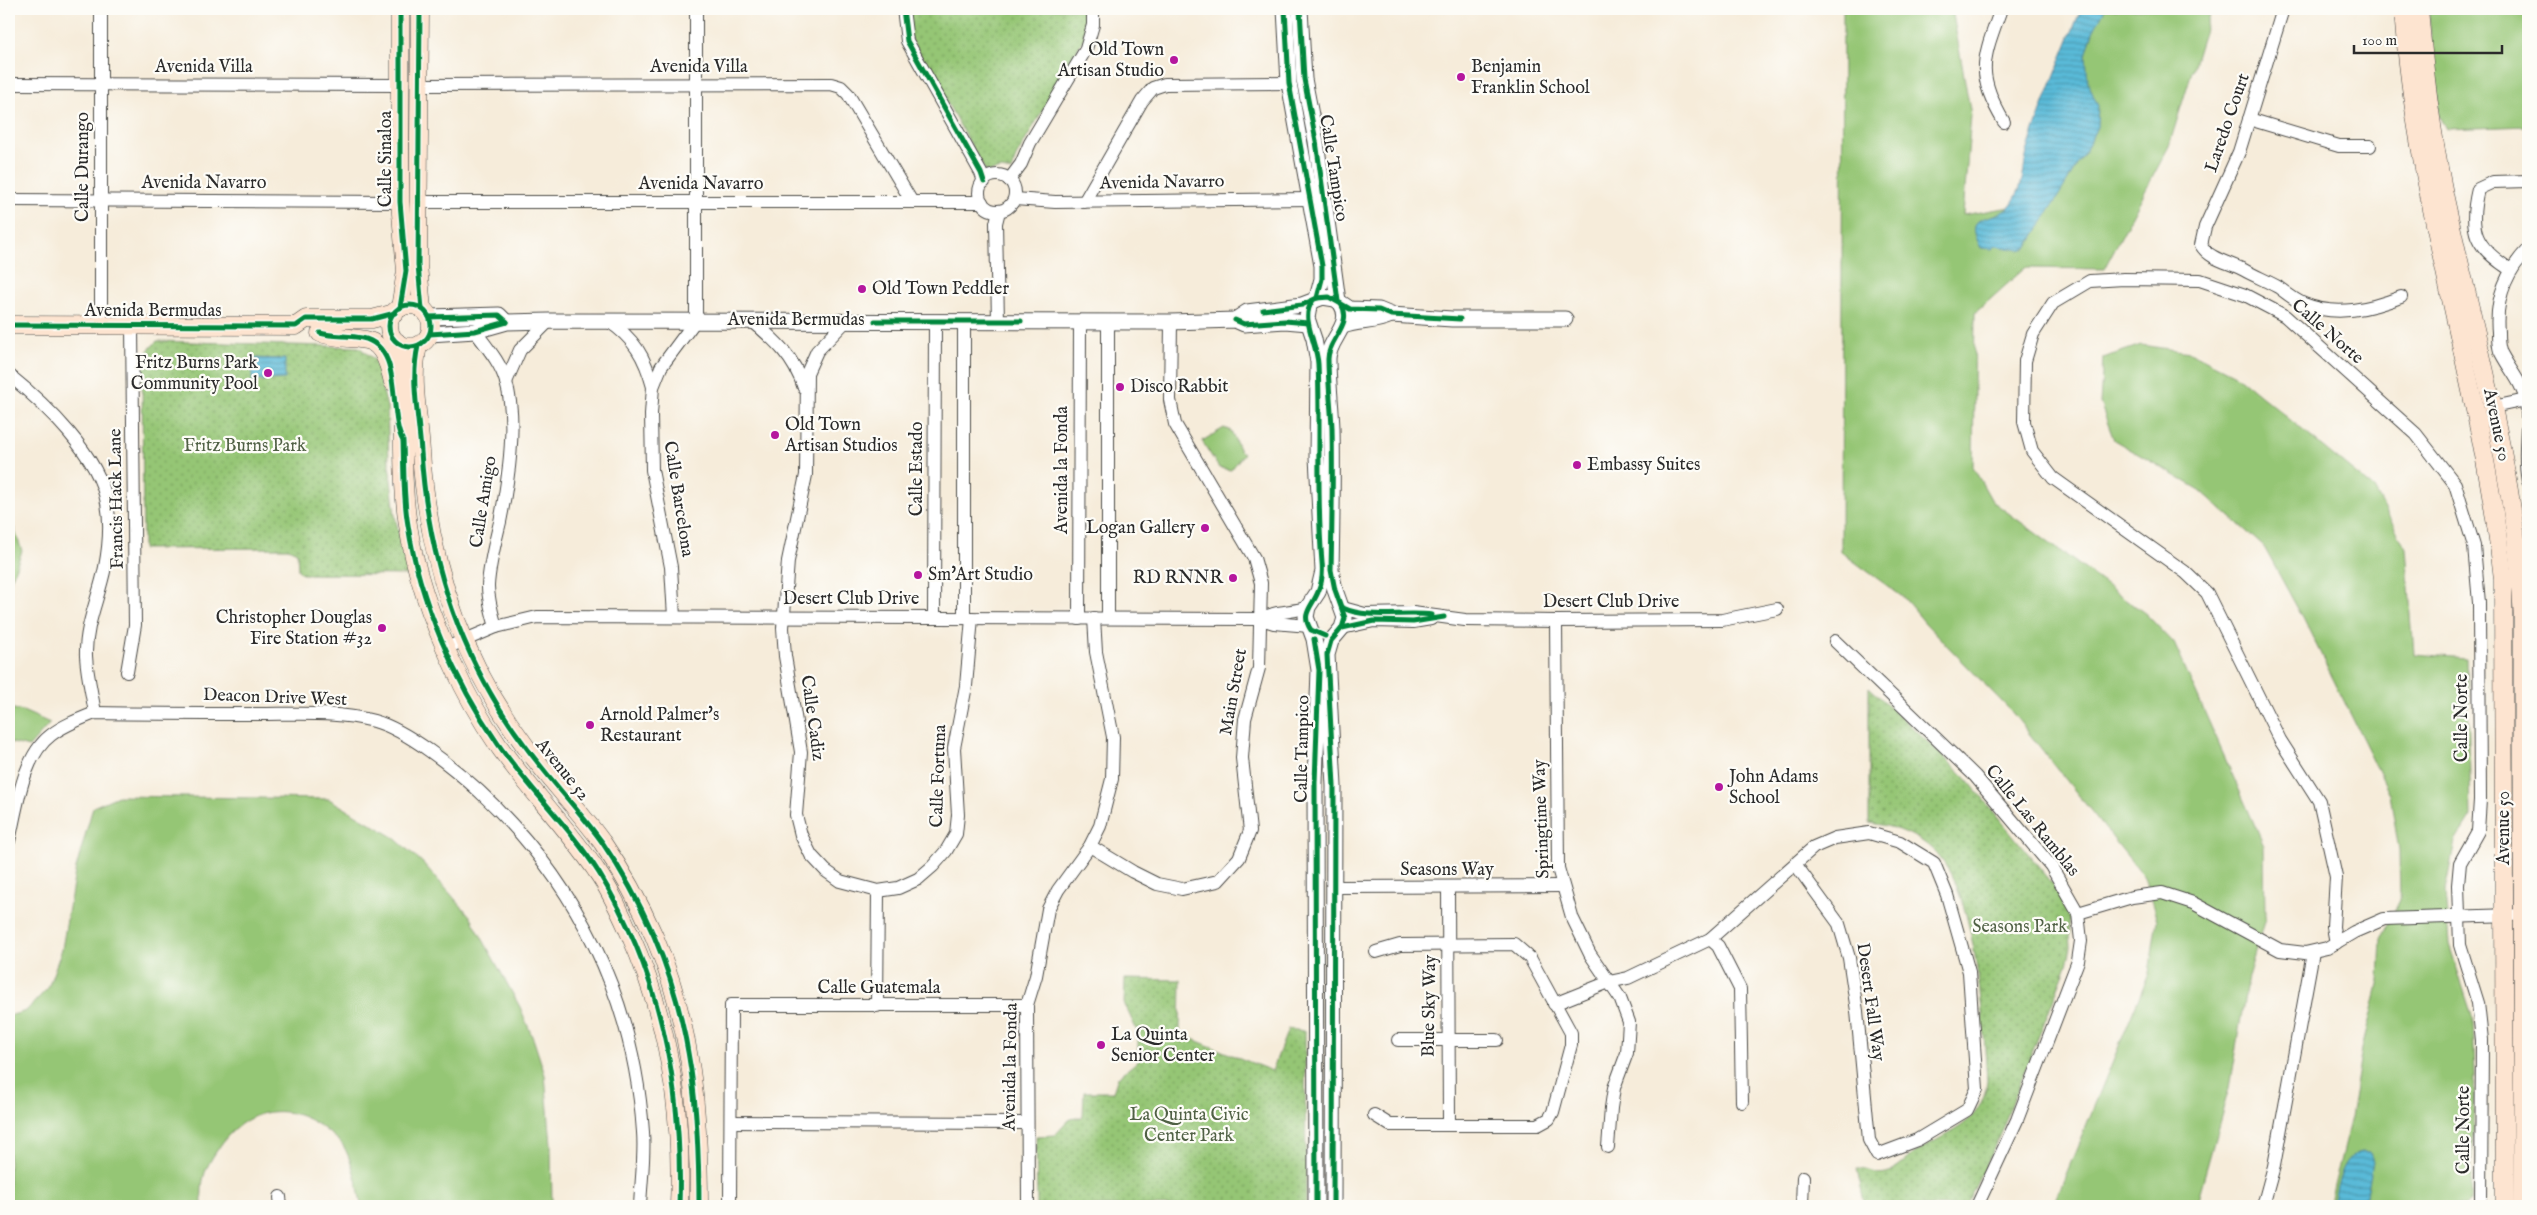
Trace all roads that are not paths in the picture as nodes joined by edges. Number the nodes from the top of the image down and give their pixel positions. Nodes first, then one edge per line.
1 (101, 9) edge
2 (400, 9) edge
3 (420, 9) edge
4 (696, 9) edge
5 (904, 9) edge
6 (1093, 9) edge
7 (1285, 9) edge
8 (1300, 9) edge
9 (2001, 9) edge
10 (2283, 9) edge
11 (2402, 9) edge
12 (2419, 9) edge
13 (1289, 82) junction
14 (9, 84) edge
15 (101, 84) junction
16 (400, 85) junction
17 (420, 85) junction
18 (696, 85) junction
19 (2249, 119) junction
20 (2004, 122) dead end
21 (2370, 146) dead end
22 (1009, 180) junction
23 (2528, 181) edge
24 (984, 182) junction
25 (1014, 199) junction
26 (1310, 199) junction
27 (9, 200) edge
28 (101, 200) junction
29 (696, 201) junction
30 (400, 202) junction
31 (420, 202) junction
32 (912, 202) junction
33 (982, 202) junction
34 (1084, 202) junction
35 (999, 211) junction
36 (2528, 249) edge
37 (2511, 270) junction
38 (2401, 297) dead end
39 (1315, 300) junction
40 (1340, 302) junction
41 (398, 311) junction
42 (1390, 315) junction
43 (608, 320) junction
44 (696, 320) junction
45 (751, 320) junction
46 (1235, 320) junction
47 (1565, 320) dead end
48 (549, 321) junction
49 (846, 321) junction
50 (935, 321) junction
51 (964, 321) junction
52 (998, 321) junction
53 (1080, 321) junction
54 (1108, 321) junction
55 (507, 322) junction
56 (1171, 322) junction
57 (132, 324) junction
58 (9, 325) edge
59 (101, 325) junction
60 (296, 326) junction
61 (425, 326) junction
62 (1310, 326) junction
63 (1341, 328) junction
64 (475, 330) junction
65 (320, 333) junction
66 (394, 339) junction
67 (9, 375) edge
68 (506, 382) junction
69 (653, 387) junction
70 (805, 391) junction
71 (2526, 400) junction
72 (2493, 407) junction
73 (2475, 411) junction
74 (403, 441) junction
75 (2528, 481) edge
76 (1310, 606) junction
77 (1342, 606) junction
78 (1777, 609) dead end
79 (674, 617) junction
80 (1444, 617) junction
81 (785, 618) junction
82 (934, 618) junction
83 (968, 618) junction
84 (1094, 618) junction
85 (1108, 618) junction
86 (1079, 619) junction
87 (1261, 619) junction
88 (1556, 621) junction
89 (496, 627) junction
90 (1310, 628) junction
91 (1340, 630) junction
92 (464, 640) junction
93 (1835, 642) dead end
94 (446, 648) junction
95 (127, 672) dead end
96 (95, 713) junction
97 (1315, 783) junction
98 (9, 841) edge
99 (1090, 846) junction
100 (1796, 865) junction
101 (1562, 886) junction
102 (1333, 887) junction
103 (1448, 888) junction
104 (878, 891) junction
105 (2078, 913) junction
106 (2522, 914) junction
107 (2504, 915) junction
108 (2459, 916) junction
109 (1710, 938) junction
110 (2336, 943) junction
111 (1448, 944) junction
112 (1376, 952) dead end
113 (2313, 952) junction
114 (1609, 982) junction
115 (1554, 1004) junction
116 (1027, 1005) junction
117 (877, 1006) junction
118 (2526, 1033) edge
119 (1398, 1040) dead end
120 (1446, 1040) junction
121 (1497, 1040) dead end
122 (1742, 1102) dead end
123 (1374, 1115) dead end
124 (731, 1122) junction
125 (1027, 1123) junction
126 (1448, 1125) junction
127 (1608, 1147) dead end
128 (1803, 1177) dead end
129 (2505, 1187) junction
130 (2526, 1187) edge
131 (640, 1206) edge
132 (679, 1206) edge
133 (699, 1206) edge
134 (730, 1206) edge
135 (1028, 1206) edge
136 (1316, 1206) edge
137 (1333, 1206) edge
138 (1802, 1206) edge
139 (1977, 1206) edge
140 (2263, 1206) edge
141 (2481, 1206) edge
142 (2505, 1206) edge
143 (2523, 1206) edge

1 - 15 street, Calle Durango
2 - 16 main road, Calle Sinaloa
3 - 17 main road, Calle Sinaloa
4 - 18 street
5 - 24 street
6 - 22 street
7 - 13 street, Calle Tampico
8 - 40 street, Calle Tampico
9 - 20 street
10 - 19 street, Laredo Court
11 - 73 main road, Avenue 50
12 - 72 main road, Avenue 50
13 - 26 street, Calle Tampico
13 - 34 street
14 - 15 street, Avenida Villa
15 - 16 street, Avenida Villa
15 - 28 street, Calle Durango
16 - 30 main road, Calle Sinaloa
17 - 18 street, Avenida Villa
17 - 31 main road, Calle Sinaloa
18 - 29 street
18 - 32 street, Avenida Villa
19 - 21 street
19 - 38 street, Laredo Court
22 - 24 street
22 - 25 street
23 - 37 street
24 - 33 street
25 - 34 street, Avenida Navarro
25 - 35 street
26 - 34 street, Avenida Navarro
26 - 39 street, Calle Tampico
27 - 28 street, Avenida Navarro
28 - 30 street, Avenida Navarro
28 - 59 street, Calle Durango
29 - 31 street, Avenida Navarro
29 - 32 street, Avenida Navarro
29 - 44 street
30 - 41 main road, Calle Sinaloa
31 - 61 main road, Calle Sinaloa
32 - 33 street, Avenida Navarro
33 - 35 street
35 - 52 street
36 - 37 street
37 - 71 street
39 - 40 street, Avenida Bermudas
39 - 46 street, Avenida Bermudas
39 - 62 street, Calle Tampico
40 - 42 street, Avenida Bermudas
40 - 63 street, Calle Tampico
41 - 60 main road, Avenida Bermudas
41 - 61 main road
41 - 66 main road
42 - 47 street, Avenida Bermudas
42 - 63 street, Avenida Bermudas
43 - 44 street, Avenida Bermudas
43 - 48 street, Avenida Bermudas
43 - 69 street, Calle Barcelona
44 - 45 street, Avenida Bermudas
44 - 69 street, Calle Barcelona
45 - 49 street, Avenida Bermudas
45 - 70 street, Calle Cadiz
46 - 56 street, Avenida Bermudas
46 - 62 street, Avenida Bermudas
48 - 55 street, Avenida Bermudas
48 - 68 street
49 - 50 street, Avenida Bermudas
49 - 70 street, Calle Cadiz
50 - 51 street, Avenida Bermudas
50 - 82 street, Calle Estado
51 - 52 street, Avenida Bermudas
51 - 83 street
52 - 53 street, Avenida Bermudas
53 - 54 street, Avenida Bermudas
53 - 86 street, Avenida la Fonda
54 - 56 street, Avenida Bermudas
54 - 85 street
55 - 61 street, Avenida Bermudas
55 - 64 street, Avenida Bermudas
56 - 87 street, Main Street
57 - 59 main road, Avenida Bermudas
57 - 60 main road, Avenida Bermudas
57 - 95 street, Francis Hack Lane
58 - 59 main road, Avenida Bermudas
60 - 65 main road, Avenida Bermudas
61 - 64 street, Avenida Bermudas
61 - 66 main road
61 - 92 main road, Avenue 52
62 - 63 street, Avenida Bermudas
62 - 76 street, Calle Tampico
63 - 77 street, Calle Tampico
64 - 68 street, Calle Amigo
65 - 66 main road, Avenida Bermudas
65 - 74 main road
66 - 74 main road, Avenue 52
67 - 96 street
68 - 89 street, Calle Amigo
69 - 79 street, Calle Barcelona
70 - 81 street, Calle Cadiz
71 - 72 street
71 - 75 street
72 - 73 main road
72 - 106 main road, Avenue 50
73 - 107 main road, Avenue 50
74 - 94 main road, Avenue 52
76 - 77 street, Desert Club Drive
76 - 87 street, Desert Club Drive
76 - 90 street, Calle Tampico
77 - 80 street, Desert Club Drive
77 - 91 street, Calle Tampico
78 - 88 street, Desert Club Drive
79 - 81 street, Desert Club Drive
79 - 89 street, Desert Club Drive
80 - 88 street, Desert Club Drive
80 - 91 street, Desert Club Drive
81 - 82 street, Desert Club Drive
81 - 104 street, Calle Cadiz
82 - 83 street, Desert Club Drive
83 - 86 street, Desert Club Drive
83 - 104 street, Calle Fortuna
84 - 85 street, Desert Club Drive
84 - 86 street, Desert Club Drive
84 - 99 street, Avenida la Fonda
85 - 87 street, Desert Club Drive
87 - 90 street, Desert Club Drive
87 - 99 street, Main Street
88 - 101 street, Springtime Way
89 - 92 street, Desert Club Drive
90 - 91 street, Desert Club Drive
90 - 97 street, Calle Tampico
91 - 102 street, Calle Tampico
92 - 94 street, Desert Club Drive
92 - 133 main road, Avenue 52
93 - 105 street, Calle Las Ramblas
94 - 132 main road, Avenue 52
96 - 98 street
96 - 131 street, Deacon Drive West
97 - 102 street
97 - 136 street, Calle Tampico
99 - 116 street, Avenida la Fonda
100 - 100 street, Desert Fall Way
100 - 109 street
101 - 103 street, Seasons Way
101 - 114 street, Springtime Way
102 - 103 street, Seasons Way
102 - 137 street, Calle Tampico
103 - 111 street, Blue Sky Way
104 - 117 street
105 - 113 street
105 - 139 street, Calle Las Ramblas
106 - 107 street
106 - 118 main road, Avenue 50
107 - 108 street
107 - 129 main road, Avenue 50
108 - 110 street
108 - 110 street, Calle Norte
108 - 141 street, Calle Norte
109 - 114 street
109 - 122 street
110 - 113 street
111 - 112 street
111 - 115 street
111 - 120 street, Blue Sky Way
113 - 140 street
114 - 115 street
114 - 127 street, Springtime Way
115 - 126 street
116 - 117 street, Calle Guatemala
116 - 125 street, Avenida la Fonda
117 - 124 street, Calle Guatemala
118 - 130 main road, Avenue 50
119 - 120 street
120 - 121 street
120 - 126 street, Blue Sky Way
123 - 126 street
124 - 125 street
124 - 134 street
125 - 135 street, Avenida la Fonda
128 - 138 street
129 - 130 street
129 - 142 main road, Avenue 50
130 - 143 main road, Avenue 50

